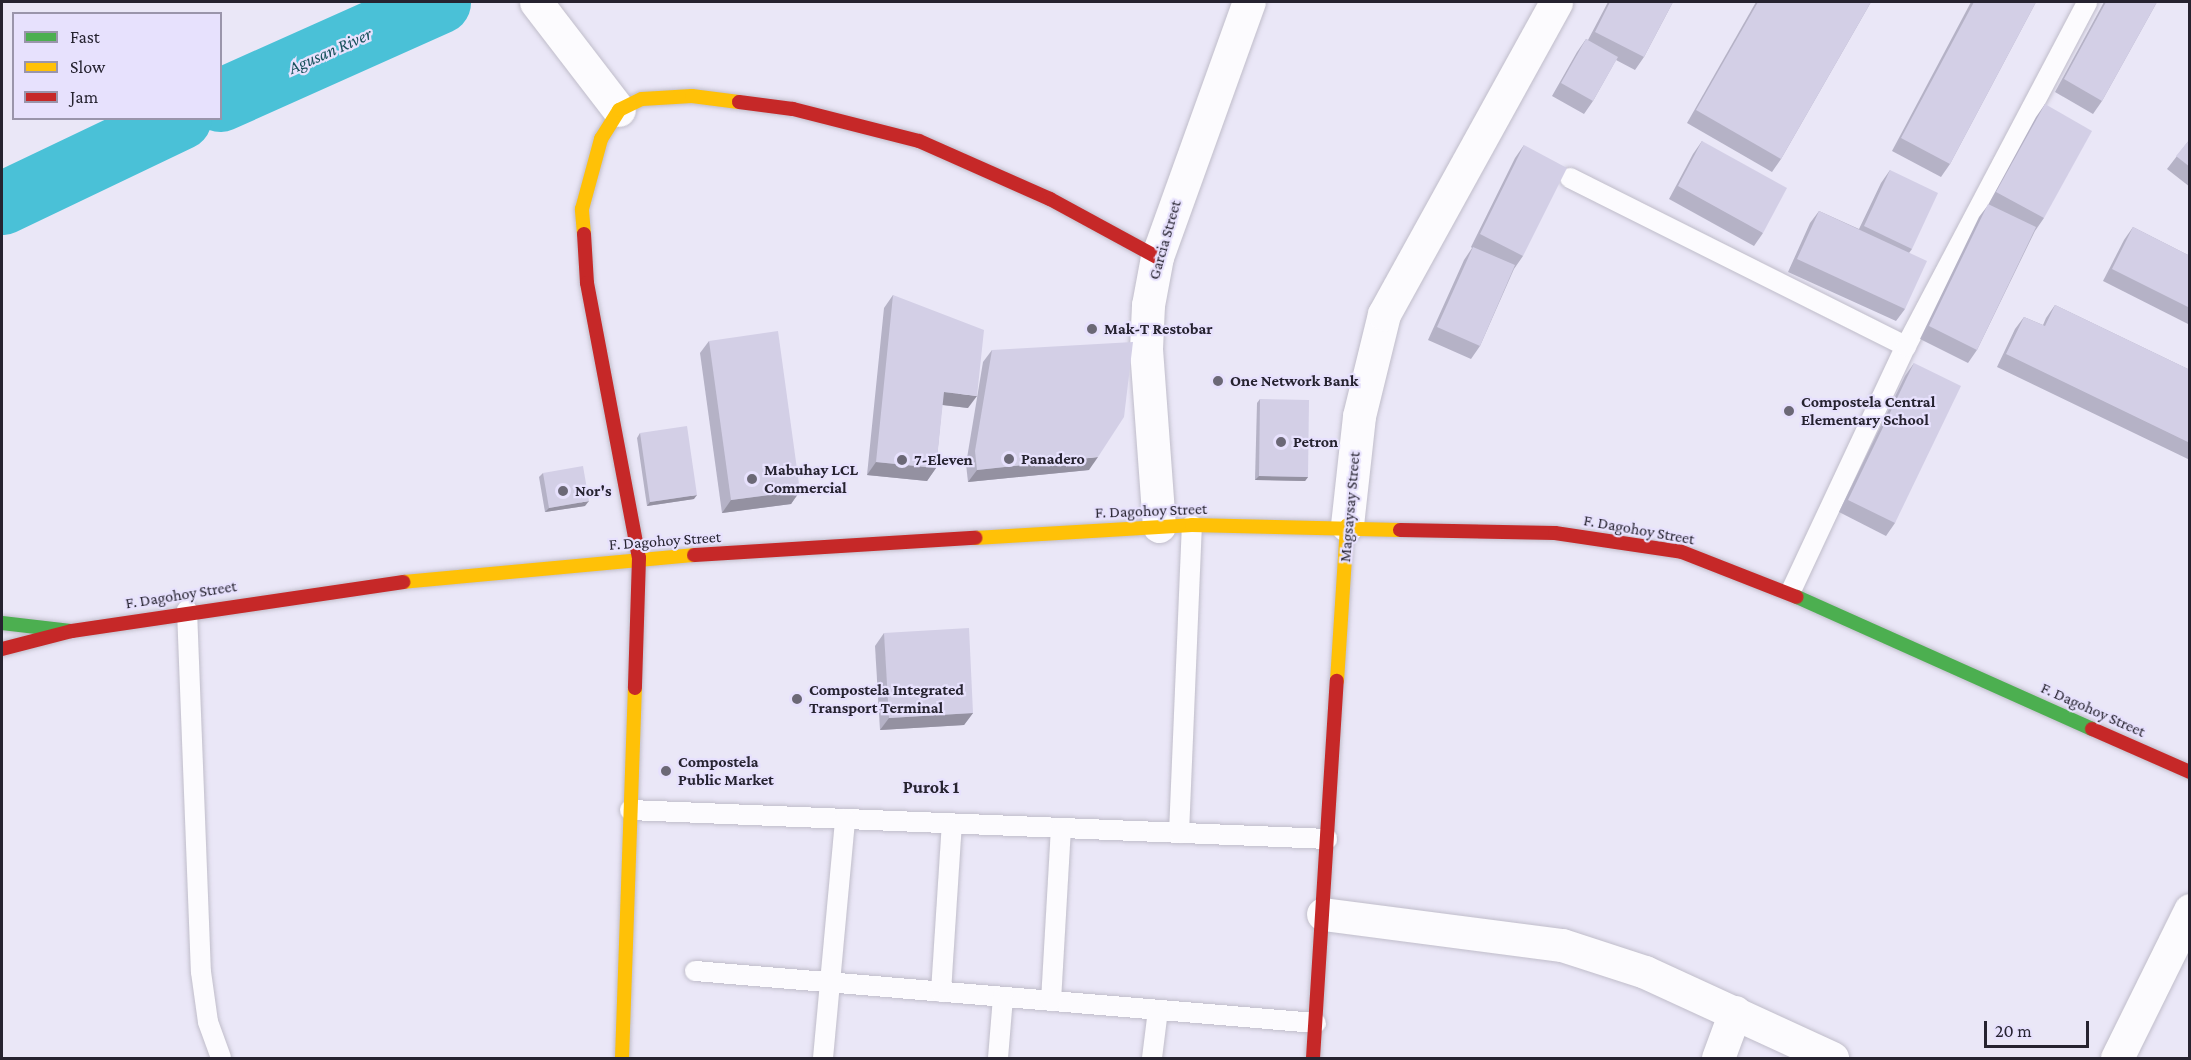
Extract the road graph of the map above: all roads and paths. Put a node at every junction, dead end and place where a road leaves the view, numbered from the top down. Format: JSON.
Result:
{"nodes":[{"id":1,"x":536,"y":2,"type":"edge"},
{"id":2,"x":1248,"y":2,"type":"edge"},
{"id":3,"x":1556,"y":2,"type":"edge"},
{"id":4,"x":2086,"y":2,"type":"edge"},
{"id":5,"x":619,"y":110,"type":"junction"},
{"id":6,"x":1570,"y":178,"type":"dead end"},
{"id":7,"x":1157,"y":257,"type":"junction"},
{"id":8,"x":1906,"y":346,"type":"junction"},
{"id":9,"x":1192,"y":525,"type":"junction"},
{"id":10,"x":1347,"y":525,"type":"junction"},
{"id":11,"x":1159,"y":526,"type":"junction"},
{"id":12,"x":639,"y":558,"type":"junction"},
{"id":13,"x":1791,"y":591,"type":"junction"},
{"id":14,"x":187,"y":610,"type":"junction"},
{"id":15,"x":2,"y":623,"type":"edge"},
{"id":16,"x":72,"y":631,"type":"junction"},
{"id":17,"x":2,"y":650,"type":"edge"},
{"id":18,"x":2188,"y":767,"type":"edge"},
{"id":19,"x":630,"y":810,"type":"junction"},
{"id":20,"x":845,"y":819,"type":"junction"},
{"id":21,"x":952,"y":824,"type":"junction"},
{"id":22,"x":1061,"y":828,"type":"junction"},
{"id":23,"x":1179,"y":833,"type":"junction"},
{"id":24,"x":1328,"y":839,"type":"junction"},
{"id":25,"x":2190,"y":910,"type":"edge"},
{"id":26,"x":1323,"y":914,"type":"junction"},
{"id":27,"x":695,"y":971,"type":"dead end"},
{"id":28,"x":829,"y":983,"type":"junction"},
{"id":29,"x":941,"y":992,"type":"junction"},
{"id":30,"x":1003,"y":997,"type":"junction"},
{"id":31,"x":1051,"y":1001,"type":"junction"},
{"id":32,"x":1158,"y":1010,"type":"junction"},
{"id":33,"x":1735,"y":1012,"type":"junction"},
{"id":34,"x":1316,"y":1023,"type":"junction"},
{"id":35,"x":221,"y":1059,"type":"edge"},
{"id":36,"x":622,"y":1059,"type":"edge"},
{"id":37,"x":823,"y":1059,"type":"edge"},
{"id":38,"x":998,"y":1059,"type":"edge"},
{"id":39,"x":1152,"y":1059,"type":"edge"},
{"id":40,"x":1313,"y":1059,"type":"edge"},
{"id":41,"x":1718,"y":1059,"type":"edge"},
{"id":42,"x":1832,"y":1059,"type":"edge"},
{"id":43,"x":2117,"y":1059,"type":"edge"}],
"edges":[{"from":1,"to":5,"type":"street"},
{"from":2,"to":7,"type":"street","name":"Garcia Street"},
{"from":3,"to":10,"type":"street","name":"Magsaysay Street"},
{"from":4,"to":8,"type":"lane"},
{"from":5,"to":7,"type":"main road"},
{"from":5,"to":12,"type":"main road"},
{"from":6,"to":8,"type":"lane"},
{"from":7,"to":11,"type":"street","name":"Garcia Street"},
{"from":8,"to":13,"type":"lane"},
{"from":9,"to":10,"type":"main road","name":"F. Dagohoy Street"},
{"from":9,"to":11,"type":"main road","name":"F. Dagohoy Street"},
{"from":9,"to":23,"type":"lane"},
{"from":10,"to":13,"type":"main road","name":"F. Dagohoy Street"},
{"from":10,"to":24,"type":"main road","name":"Magsaysay Street"},
{"from":11,"to":12,"type":"main road","name":"F. Dagohoy Street"},
{"from":12,"to":14,"type":"main road","name":"F. Dagohoy Street"},
{"from":12,"to":19,"type":"main road"},
{"from":13,"to":18,"type":"main road","name":"F. Dagohoy Street"},
{"from":14,"to":16,"type":"main road","name":"F. Dagohoy Street"},
{"from":14,"to":35,"type":"lane"},
{"from":15,"to":16,"type":"main road","name":"F. Dagohoy Street"},
{"from":16,"to":17,"type":"main road","name":"F. Dagohoy Street"},
{"from":19,"to":20,"type":"lane"},
{"from":19,"to":36,"type":"main road"},
{"from":20,"to":21,"type":"lane"},
{"from":20,"to":28,"type":"lane"},
{"from":21,"to":22,"type":"lane"},
{"from":21,"to":29,"type":"lane"},
{"from":22,"to":23,"type":"lane"},
{"from":22,"to":31,"type":"lane"},
{"from":23,"to":24,"type":"lane"},
{"from":24,"to":26,"type":"main road","name":"Magsaysay Street"},
{"from":25,"to":43,"type":"street"},
{"from":26,"to":33,"type":"street"},
{"from":26,"to":34,"type":"main road","name":"Magsaysay Street"},
{"from":27,"to":28,"type":"lane"},
{"from":28,"to":29,"type":"lane"},
{"from":28,"to":37,"type":"lane"},
{"from":29,"to":30,"type":"lane"},
{"from":30,"to":31,"type":"lane"},
{"from":30,"to":38,"type":"lane"},
{"from":31,"to":32,"type":"lane"},
{"from":32,"to":34,"type":"lane"},
{"from":32,"to":39,"type":"lane"},
{"from":33,"to":41,"type":"street"},
{"from":33,"to":42,"type":"street"},
{"from":34,"to":40,"type":"main road","name":"Magsaysay Street"}]}
